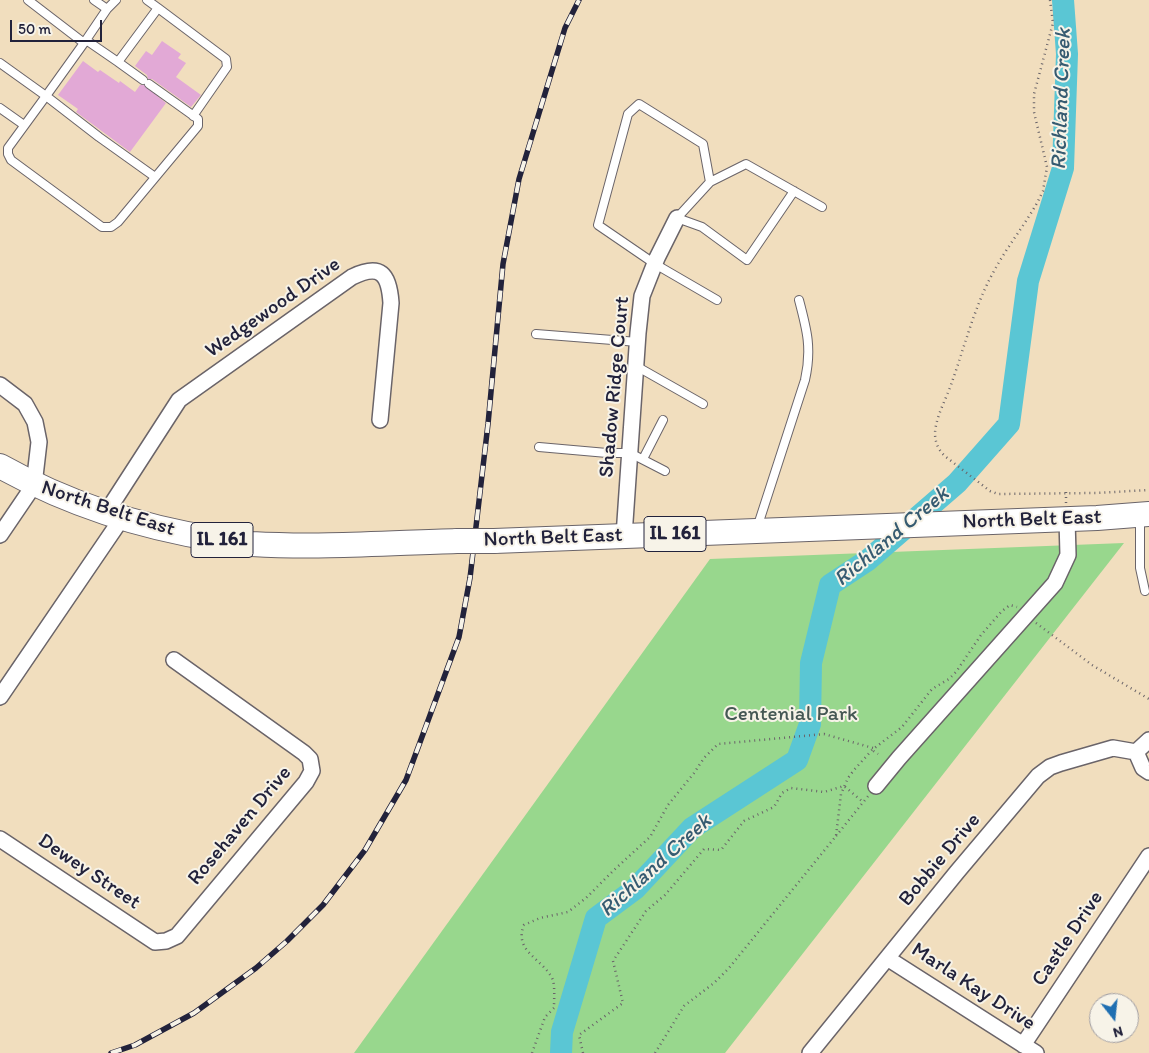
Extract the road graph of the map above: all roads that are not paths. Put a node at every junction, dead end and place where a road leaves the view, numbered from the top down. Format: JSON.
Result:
{"nodes":[{"id":1,"x":28,"y":0,"type":"edge"},
{"id":2,"x":94,"y":0,"type":"edge"},
{"id":3,"x":116,"y":0,"type":"edge"},
{"id":4,"x":147,"y":0,"type":"edge"},
{"id":5,"x":158,"y":8,"type":"junction"},
{"id":6,"x":107,"y":9,"type":"junction"},
{"id":7,"x":85,"y":42,"type":"junction"},
{"id":8,"x":118,"y":62,"type":"junction"},
{"id":9,"x":0,"y":63,"type":"edge"},
{"id":10,"x":46,"y":96,"type":"junction"},
{"id":11,"x":0,"y":108,"type":"edge"},
{"id":12,"x":193,"y":116,"type":"junction"},
{"id":13,"x":24,"y":125,"type":"junction"},
{"id":14,"x":155,"y":177,"type":"junction"},
{"id":15,"x":710,"y":182,"type":"junction"},
{"id":16,"x":794,"y":191,"type":"junction"},
{"id":17,"x":822,"y":207,"type":"dead end"},
{"id":18,"x":677,"y":218,"type":"junction"},
{"id":19,"x":655,"y":264,"type":"junction"},
{"id":20,"x":717,"y":300,"type":"dead end"},
{"id":21,"x":799,"y":300,"type":"dead end"},
{"id":22,"x":536,"y":334,"type":"dead end"},
{"id":23,"x":638,"y":342,"type":"junction"},
{"id":24,"x":636,"y":366,"type":"junction"},
{"id":25,"x":0,"y":385,"type":"edge"},
{"id":26,"x":703,"y":404,"type":"dead end"},
{"id":27,"x":380,"y":420,"type":"dead end"},
{"id":28,"x":663,"y":420,"type":"dead end"},
{"id":29,"x":538,"y":447,"type":"dead end"},
{"id":30,"x":636,"y":456,"type":"junction"},
{"id":31,"x":0,"y":466,"type":"edge"},
{"id":32,"x":665,"y":471,"type":"dead end"},
{"id":33,"x":34,"y":485,"type":"junction"},
{"id":34,"x":1144,"y":514,"type":"edge"},
{"id":35,"x":114,"y":515,"type":"junction"},
{"id":36,"x":1067,"y":519,"type":"junction"},
{"id":37,"x":757,"y":530,"type":"junction"},
{"id":38,"x":0,"y":535,"type":"edge"},
{"id":39,"x":624,"y":536,"type":"junction"},
{"id":40,"x":1145,"y":591,"type":"dead end"},
{"id":41,"x":174,"y":660,"type":"dead end"},
{"id":42,"x":0,"y":697,"type":"edge"},
{"id":43,"x":1149,"y":740,"type":"edge"},
{"id":44,"x":1136,"y":752,"type":"junction"},
{"id":45,"x":1149,"y":772,"type":"edge"},
{"id":46,"x":876,"y":786,"type":"road end"},
{"id":47,"x":0,"y":839,"type":"edge"},
{"id":48,"x":1149,"y":856,"type":"edge"},
{"id":49,"x":155,"y":942,"type":"joint"},
{"id":50,"x":887,"y":958,"type":"junction"},
{"id":51,"x":1029,"y":1049,"type":"edge"},
{"id":52,"x":810,"y":1053,"type":"edge"}],
"edges":[{"from":1,"to":7,"type":"lane"},
{"from":2,"to":6,"type":"lane"},
{"from":3,"to":6,"type":"lane"},
{"from":4,"to":5,"type":"lane"},
{"from":5,"to":8,"type":"lane"},
{"from":5,"to":12,"type":"lane"},
{"from":6,"to":7,"type":"lane"},
{"from":7,"to":8,"type":"lane"},
{"from":7,"to":10,"type":"lane"},
{"from":8,"to":12,"type":"lane"},
{"from":9,"to":10,"type":"lane"},
{"from":10,"to":13,"type":"lane"},
{"from":10,"to":14,"type":"lane"},
{"from":11,"to":13,"type":"lane"},
{"from":12,"to":14,"type":"lane"},
{"from":13,"to":14,"type":"lane"},
{"from":15,"to":16,"type":"lane"},
{"from":15,"to":18,"type":"lane"},
{"from":15,"to":19,"type":"lane"},
{"from":16,"to":17,"type":"lane"},
{"from":16,"to":18,"type":"lane"},
{"from":18,"to":19,"type":"street","name":"Shadow Ridge Court"},
{"from":19,"to":20,"type":"lane"},
{"from":19,"to":23,"type":"street","name":"Shadow Ridge Court"},
{"from":21,"to":37,"type":"lane"},
{"from":22,"to":23,"type":"lane"},
{"from":23,"to":24,"type":"street","name":"Shadow Ridge Court"},
{"from":24,"to":26,"type":"lane"},
{"from":24,"to":30,"type":"street","name":"Shadow Ridge Court"},
{"from":25,"to":33,"type":"street"},
{"from":27,"to":35,"type":"street","name":"Wedgewood Drive"},
{"from":28,"to":30,"type":"lane"},
{"from":29,"to":30,"type":"lane"},
{"from":30,"to":32,"type":"lane"},
{"from":30,"to":39,"type":"street","name":"Shadow Ridge Court"},
{"from":31,"to":33,"type":"main road","name":"North Belt East","number":"IL 161"},
{"from":33,"to":35,"type":"main road","name":"North Belt East","number":"IL 161"},
{"from":33,"to":38,"type":"street"},
{"from":34,"to":36,"type":"main road","name":"North Belt East","number":"IL 161"},
{"from":34,"to":40,"type":"lane"},
{"from":35,"to":39,"type":"main road","name":"North Belt East","number":"IL 161","bridge":true},
{"from":35,"to":42,"type":"street","name":"Wedgewood Drive"},
{"from":36,"to":37,"type":"main road","name":"North Belt East","number":"IL 161"},
{"from":36,"to":46,"type":"street"},
{"from":37,"to":39,"type":"main road","name":"North Belt East","number":"IL 161"},
{"from":41,"to":49,"type":"street","name":"Rosehaven Drive"},
{"from":43,"to":44,"type":"street"},
{"from":44,"to":45,"type":"street"},
{"from":44,"to":50,"type":"street","name":"Bobbie Drive"},
{"from":47,"to":49,"type":"street","name":"Dewey Street"},
{"from":48,"to":51,"type":"street","name":"Castle Drive"},
{"from":50,"to":51,"type":"street","name":"Marla Kay Drive"},
{"from":50,"to":52,"type":"street","name":"Bobbie Drive"}]}
